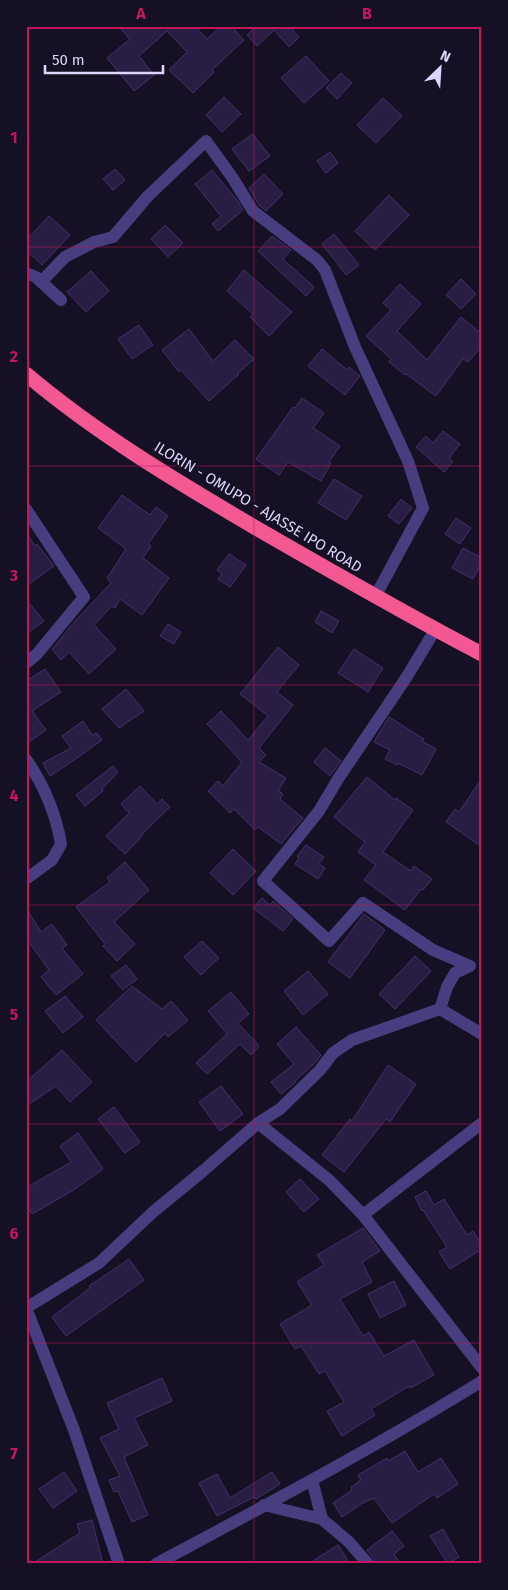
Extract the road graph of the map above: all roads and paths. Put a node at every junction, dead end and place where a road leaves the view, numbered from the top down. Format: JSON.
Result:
{"nodes":[{"id":1,"x":26,"y":273,"type":"edge"},
{"id":2,"x":41,"y":282,"type":"junction"},
{"id":3,"x":61,"y":300,"type":"dead end"},
{"id":4,"x":26,"y":374,"type":"edge"},
{"id":5,"x":26,"y":509,"type":"edge"},
{"id":6,"x":375,"y":597,"type":"junction"},
{"id":7,"x":435,"y":630,"type":"junction"},
{"id":8,"x":482,"y":654,"type":"edge"},
{"id":9,"x":26,"y":663,"type":"edge"},
{"id":10,"x":26,"y":759,"type":"edge"},
{"id":11,"x":26,"y":880,"type":"edge"},
{"id":12,"x":476,"y":966,"type":"edge"},
{"id":13,"x":440,"y":1009,"type":"junction"},
{"id":14,"x":482,"y":1034,"type":"edge"},
{"id":15,"x":258,"y":1123,"type":"junction"},
{"id":16,"x":482,"y":1123,"type":"edge"},
{"id":17,"x":363,"y":1215,"type":"junction"},
{"id":18,"x":26,"y":1308,"type":"edge"},
{"id":19,"x":482,"y":1368,"type":"edge"},
{"id":20,"x":482,"y":1381,"type":"edge"},
{"id":21,"x":312,"y":1480,"type":"junction"},
{"id":22,"x":264,"y":1505,"type":"junction"},
{"id":23,"x":322,"y":1519,"type":"junction"},
{"id":24,"x":119,"y":1564,"type":"edge"},
{"id":25,"x":156,"y":1564,"type":"edge"},
{"id":26,"x":368,"y":1564,"type":"edge"}],
"edges":[{"from":1,"to":2,"type":"street"},
{"from":2,"to":3,"type":"street"},
{"from":2,"to":6,"type":"street"},
{"from":4,"to":6,"type":"highway","name":"ILORIN - OMUPO - AJASSE IPO ROAD"},
{"from":5,"to":9,"type":"street"},
{"from":6,"to":7,"type":"highway","name":"ILORIN - OMUPO - AJASSE IPO ROAD"},
{"from":7,"to":8,"type":"highway","name":"ILORIN - OMUPO - AJASSE IPO ROAD"},
{"from":7,"to":12,"type":"street"},
{"from":10,"to":11,"type":"street"},
{"from":12,"to":13,"type":"street"},
{"from":13,"to":14,"type":"street"},
{"from":13,"to":15,"type":"street"},
{"from":15,"to":17,"type":"street"},
{"from":15,"to":18,"type":"street"},
{"from":16,"to":17,"type":"street"},
{"from":17,"to":19,"type":"street"},
{"from":18,"to":24,"type":"street"},
{"from":20,"to":21,"type":"street"},
{"from":21,"to":22,"type":"street"},
{"from":21,"to":23,"type":"street"},
{"from":22,"to":23,"type":"street"},
{"from":22,"to":25,"type":"street"},
{"from":23,"to":26,"type":"street"}]}
